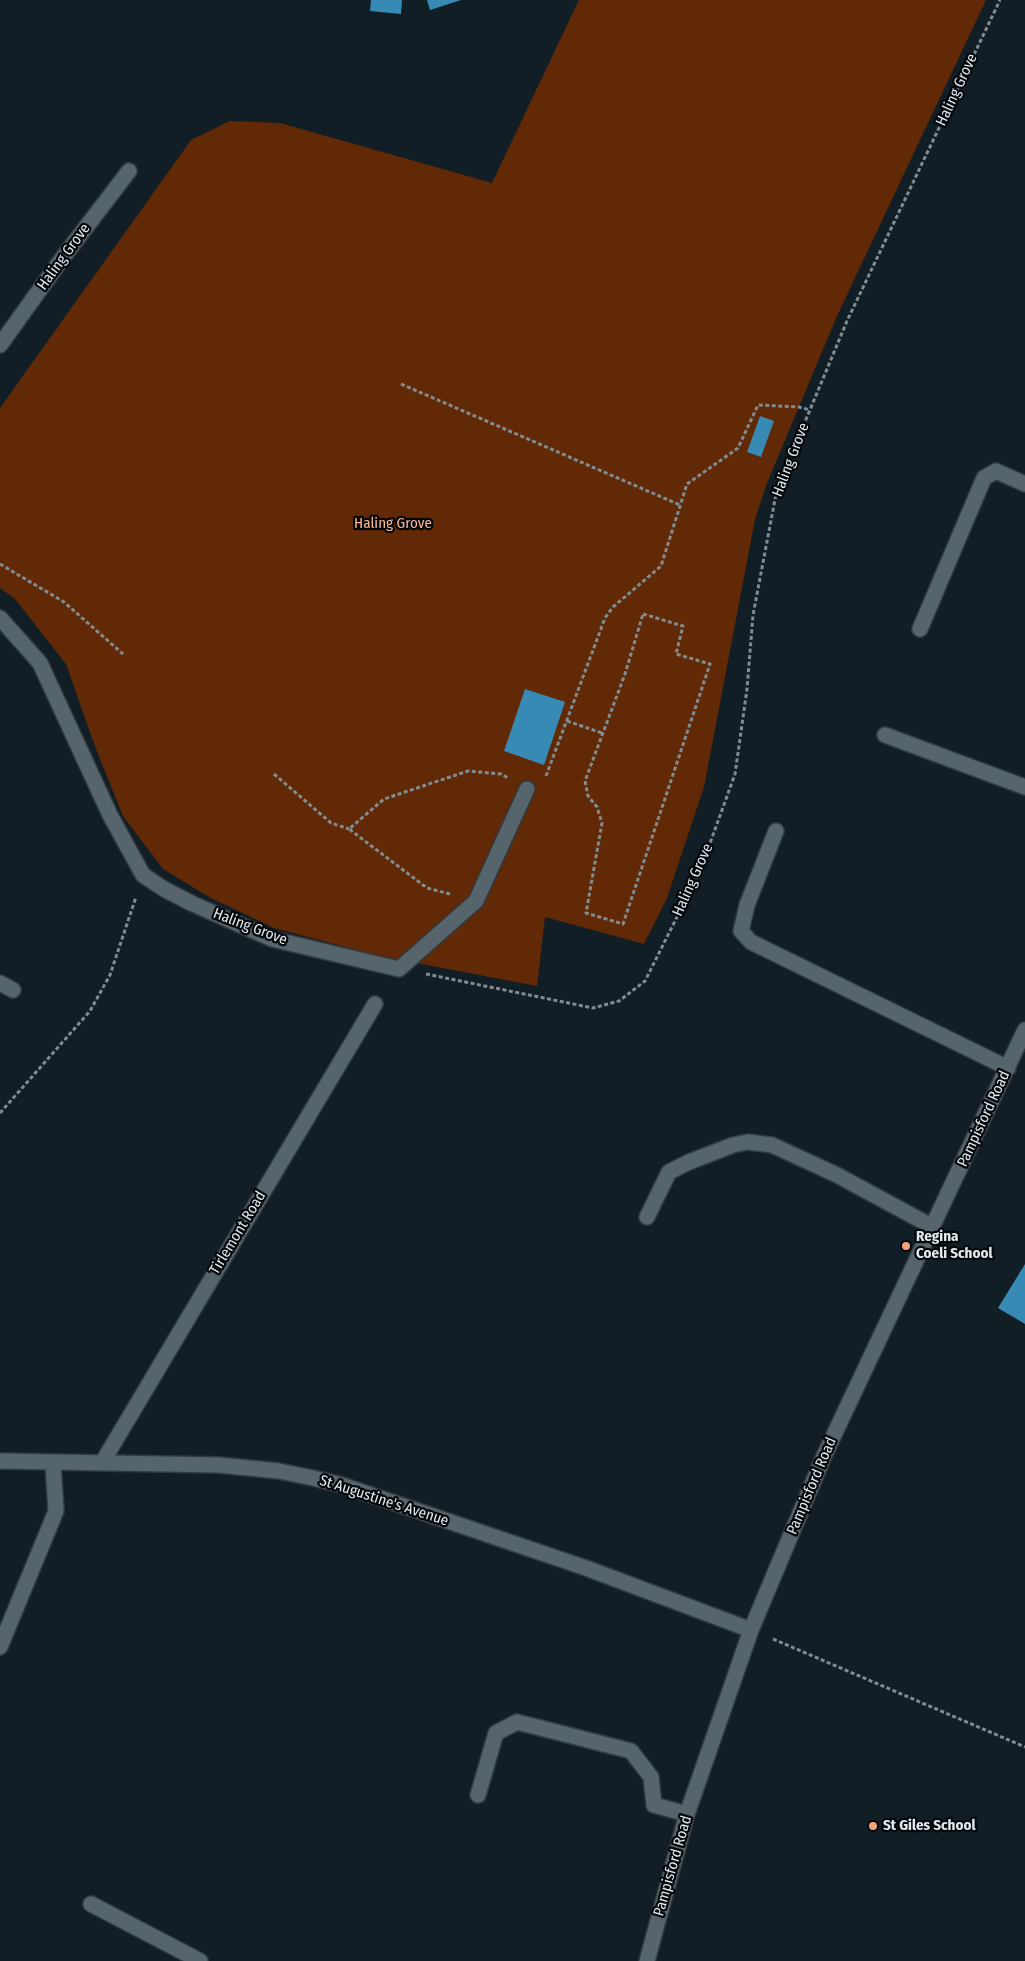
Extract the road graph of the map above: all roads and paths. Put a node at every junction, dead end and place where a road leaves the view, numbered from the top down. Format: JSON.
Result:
{"nodes":[{"id":1,"x":1000,"y":0,"type":"edge"},
{"id":2,"x":129,"y":171,"type":"dead end"},
{"id":3,"x":0,"y":345,"type":"edge"},
{"id":4,"x":401,"y":384,"type":"dead end"},
{"id":5,"x":810,"y":410,"type":"junction"},
{"id":6,"x":1025,"y":484,"type":"edge"},
{"id":7,"x":680,"y":505,"type":"junction"},
{"id":8,"x":0,"y":564,"type":"edge"},
{"id":9,"x":0,"y":618,"type":"edge"},
{"id":10,"x":920,"y":628,"type":"dead end"},
{"id":11,"x":123,"y":654,"type":"dead end"},
{"id":12,"x":567,"y":721,"type":"junction"},
{"id":13,"x":602,"y":733,"type":"junction"},
{"id":14,"x":885,"y":734,"type":"dead end"},
{"id":15,"x":274,"y":774,"type":"dead end"},
{"id":16,"x":1025,"y":787,"type":"edge"},
{"id":17,"x":527,"y":789,"type":"junction"},
{"id":18,"x":349,"y":829,"type":"junction"},
{"id":19,"x":776,"y":831,"type":"dead end"},
{"id":20,"x":143,"y":875,"type":"junction"},
{"id":21,"x":476,"y":901,"type":"junction"},
{"id":22,"x":399,"y":969,"type":"junction"},
{"id":23,"x":374,"y":1004,"type":"dead end"},
{"id":24,"x":1025,"y":1030,"type":"edge"},
{"id":25,"x":1008,"y":1068,"type":"junction"},
{"id":26,"x":0,"y":1113,"type":"edge"},
{"id":27,"x":647,"y":1217,"type":"dead end"},
{"id":28,"x":933,"y":1227,"type":"junction"},
{"id":29,"x":0,"y":1461,"type":"edge"},
{"id":30,"x":53,"y":1463,"type":"junction"},
{"id":31,"x":102,"y":1463,"type":"junction"},
{"id":32,"x":751,"y":1630,"type":"junction"},
{"id":33,"x":0,"y":1647,"type":"edge"},
{"id":34,"x":1025,"y":1747,"type":"edge"},
{"id":35,"x":478,"y":1795,"type":"dead end"},
{"id":36,"x":687,"y":1814,"type":"junction"},
{"id":37,"x":91,"y":1904,"type":"dead end"},
{"id":38,"x":200,"y":1961,"type":"edge"},
{"id":39,"x":647,"y":1961,"type":"edge"}],
"edges":[{"from":1,"to":5,"type":"path","name":"Haling Grove"},
{"from":2,"to":3,"type":"street","name":"Haling Grove"},
{"from":4,"to":7,"type":"path"},
{"from":5,"to":7,"type":"path"},
{"from":5,"to":22,"type":"path","name":"Haling Grove"},
{"from":6,"to":10,"type":"street"},
{"from":7,"to":12,"type":"path"},
{"from":8,"to":11,"type":"path"},
{"from":9,"to":20,"type":"street","name":"Haling Grove"},
{"from":12,"to":13,"type":"path"},
{"from":12,"to":17,"type":"path"},
{"from":13,"to":13,"type":"path"},
{"from":14,"to":16,"type":"street"},
{"from":15,"to":18,"type":"path"},
{"from":17,"to":18,"type":"path"},
{"from":17,"to":21,"type":"street"},
{"from":18,"to":21,"type":"path"},
{"from":19,"to":25,"type":"street"},
{"from":20,"to":22,"type":"street","name":"Haling Grove"},
{"from":20,"to":26,"type":"path"},
{"from":21,"to":22,"type":"street"},
{"from":23,"to":31,"type":"street","name":"Tirlemont Road"},
{"from":24,"to":25,"type":"street","name":"Pampisford Road"},
{"from":25,"to":28,"type":"street","name":"Pampisford Road"},
{"from":27,"to":28,"type":"street"},
{"from":28,"to":32,"type":"street","name":"Pampisford Road"},
{"from":29,"to":30,"type":"street","name":"St Augustine's Avenue"},
{"from":30,"to":31,"type":"street","name":"St Augustine's Avenue"},
{"from":30,"to":33,"type":"street"},
{"from":31,"to":32,"type":"street","name":"St Augustine's Avenue"},
{"from":32,"to":34,"type":"path"},
{"from":32,"to":36,"type":"street","name":"Pampisford Road"},
{"from":35,"to":36,"type":"street"},
{"from":36,"to":39,"type":"street","name":"Pampisford Road"},
{"from":37,"to":38,"type":"street"}]}
